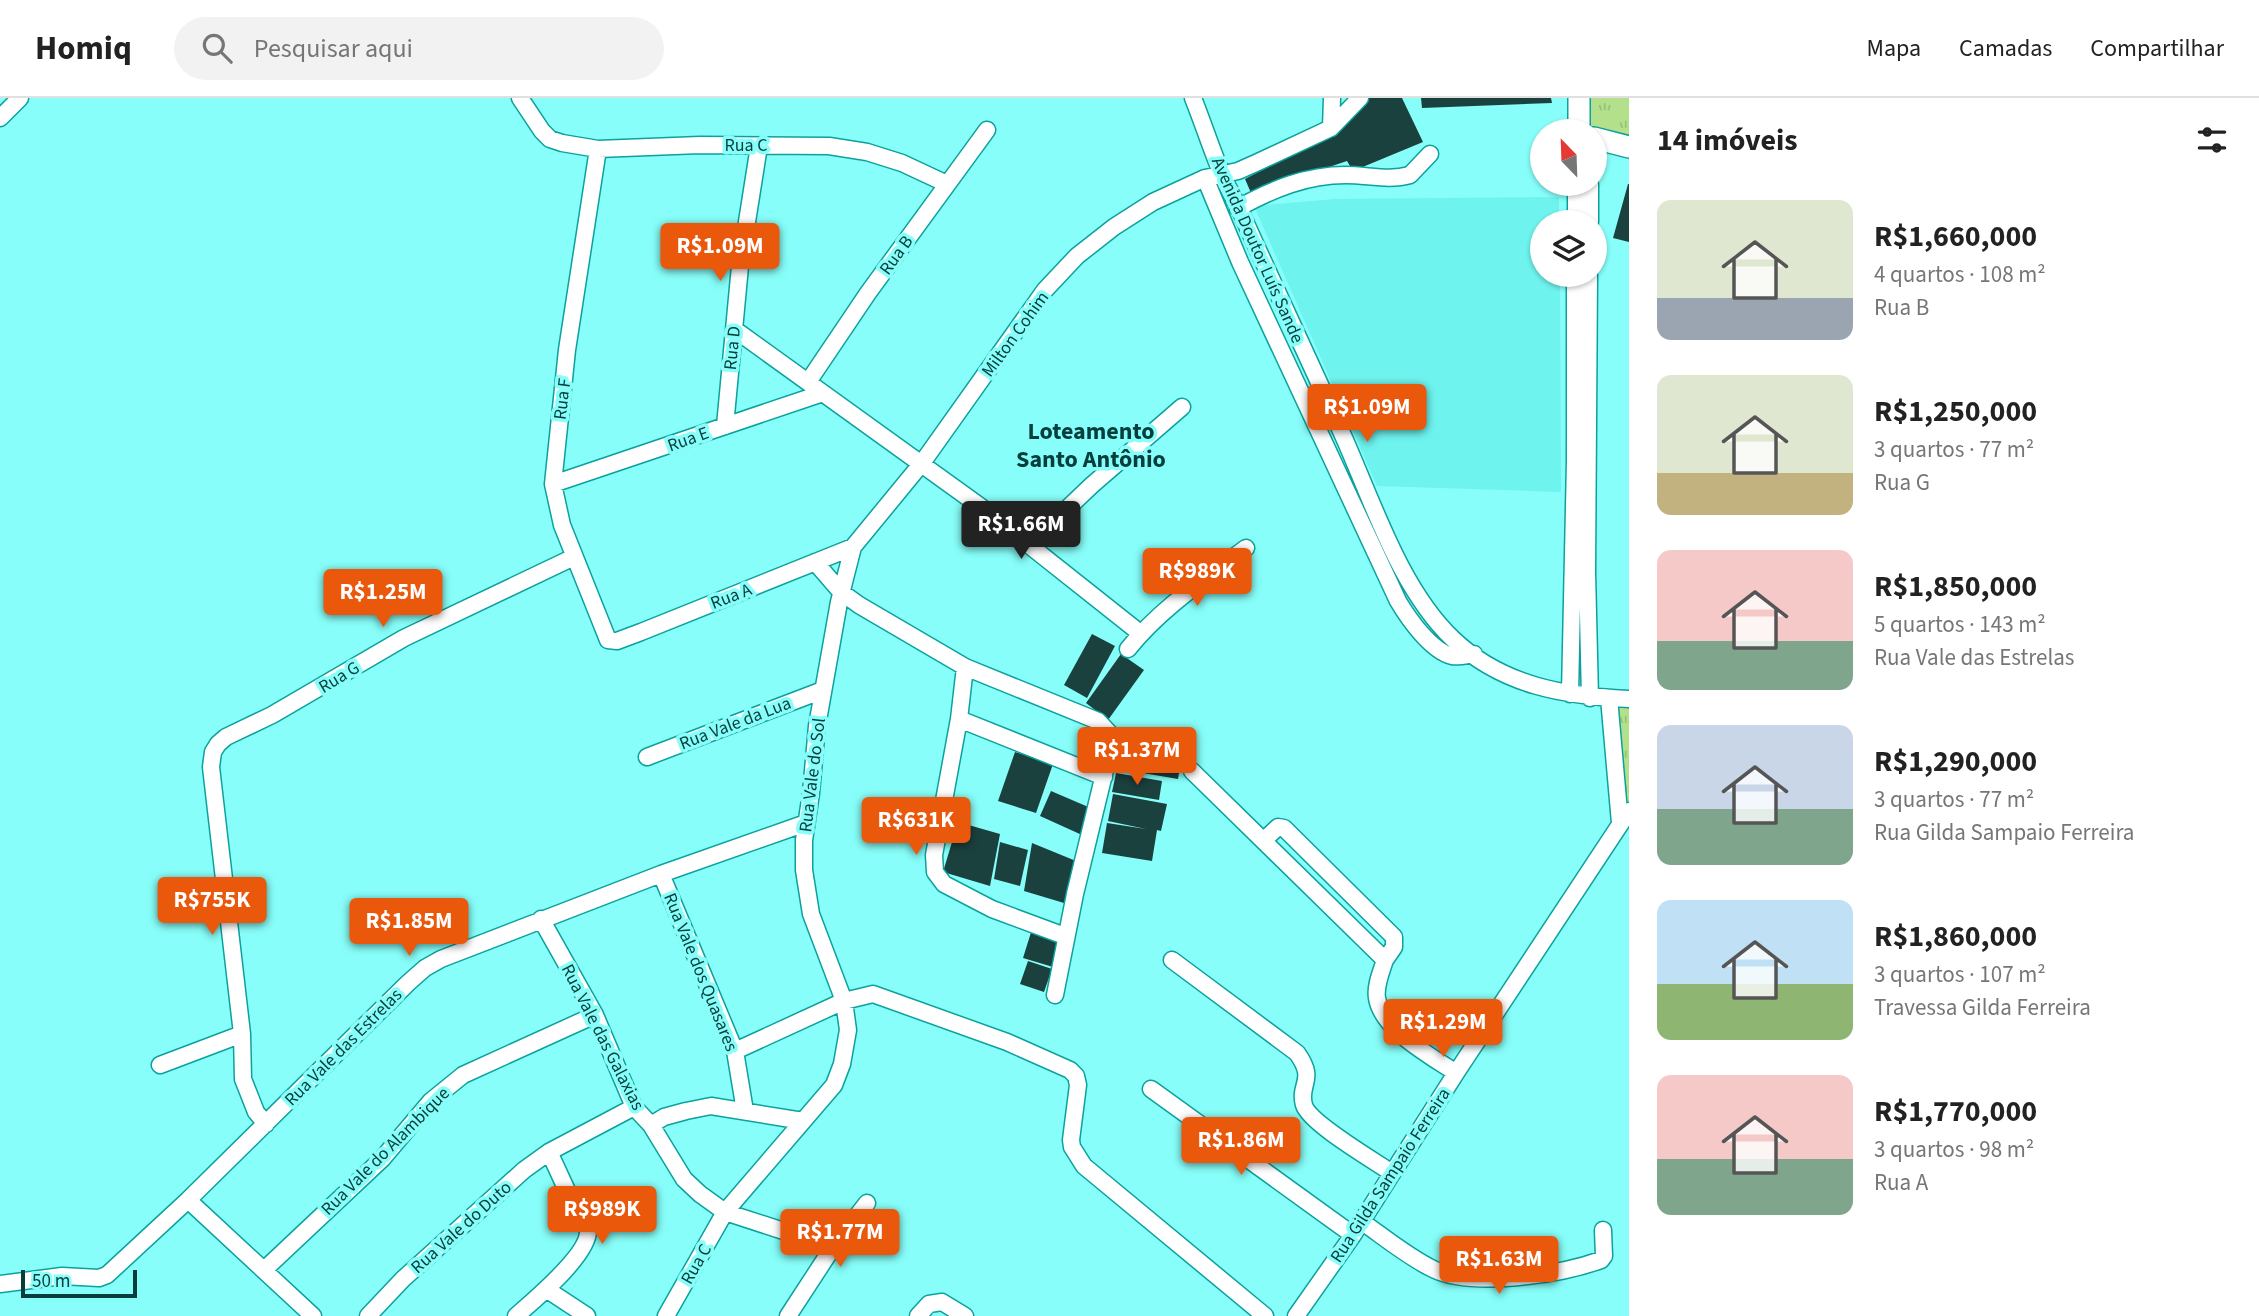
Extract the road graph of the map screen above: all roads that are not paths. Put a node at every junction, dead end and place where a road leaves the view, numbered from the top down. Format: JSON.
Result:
{"nodes":[{"id":1,"x":20,"y":98,"type":"edge"},
{"id":2,"x":520,"y":98,"type":"edge"},
{"id":3,"x":1193,"y":98,"type":"edge"},
{"id":4,"x":1332,"y":98,"type":"edge"},
{"id":5,"x":1360,"y":98,"type":"edge"},
{"id":6,"x":0,"y":118,"type":"edge"},
{"id":7,"x":1331,"y":128,"type":"junction"},
{"id":8,"x":988,"y":130,"type":"dead end"},
{"id":9,"x":1607,"y":141,"type":"edge"},
{"id":10,"x":759,"y":146,"type":"junction"},
{"id":11,"x":1629,"y":147,"type":"edge"},
{"id":12,"x":598,"y":149,"type":"junction"},
{"id":13,"x":1430,"y":154,"type":"dead end"},
{"id":14,"x":1222,"y":174,"type":"junction"},
{"id":15,"x":1205,"y":178,"type":"junction"},
{"id":16,"x":947,"y":184,"type":"junction"},
{"id":17,"x":1238,"y":208,"type":"junction"},
{"id":18,"x":1579,"y":287,"type":"edge"},
{"id":19,"x":1586,"y":287,"type":"edge"},
{"id":20,"x":1582,"y":300,"type":"junction"},
{"id":21,"x":734,"y":329,"type":"junction"},
{"id":22,"x":808,"y":382,"type":"junction"},
{"id":23,"x":824,"y":393,"type":"junction"},
{"id":24,"x":1182,"y":407,"type":"dead end"},
{"id":25,"x":725,"y":426,"type":"junction"},
{"id":26,"x":1581,"y":461,"type":"junction"},
{"id":27,"x":922,"y":463,"type":"junction"},
{"id":28,"x":554,"y":485,"type":"junction"},
{"id":29,"x":1029,"y":545,"type":"junction"},
{"id":30,"x":853,"y":547,"type":"junction"},
{"id":31,"x":1246,"y":548,"type":"dead end"},
{"id":32,"x":574,"y":557,"type":"junction"},
{"id":33,"x":815,"y":562,"type":"junction"},
{"id":34,"x":841,"y":592,"type":"junction"},
{"id":35,"x":1572,"y":631,"type":"junction"},
{"id":36,"x":1588,"y":632,"type":"junction"},
{"id":37,"x":1140,"y":634,"type":"junction"},
{"id":38,"x":608,"y":640,"type":"joint"},
{"id":39,"x":1128,"y":649,"type":"dead end"},
{"id":40,"x":1474,"y":654,"type":"junction"},
{"id":41,"x":965,"y":667,"type":"junction"},
{"id":42,"x":823,"y":690,"type":"junction"},
{"id":43,"x":1570,"y":694,"type":"junction"},
{"id":44,"x":1590,"y":698,"type":"junction"},
{"id":45,"x":1609,"y":698,"type":"junction"},
{"id":46,"x":1629,"y":699,"type":"edge"},
{"id":47,"x":959,"y":719,"type":"junction"},
{"id":48,"x":647,"y":757,"type":"dead end"},
{"id":49,"x":1192,"y":771,"type":"dead end"},
{"id":50,"x":1104,"y":777,"type":"junction"},
{"id":51,"x":1625,"y":817,"type":"edge"},
{"id":52,"x":806,"y":822,"type":"junction"},
{"id":53,"x":1264,"y":839,"type":"junction"},
{"id":54,"x":662,"y":874,"type":"junction"},
{"id":55,"x":541,"y":919,"type":"junction"},
{"id":56,"x":1067,"y":935,"type":"junction"},
{"id":57,"x":1172,"y":960,"type":"dead end"},
{"id":58,"x":1385,"y":960,"type":"junction"},
{"id":59,"x":1055,"y":995,"type":"dead end"},
{"id":60,"x":844,"y":1001,"type":"junction"},
{"id":61,"x":596,"y":1015,"type":"junction"},
{"id":62,"x":242,"y":1034,"type":"junction"},
{"id":63,"x":735,"y":1051,"type":"junction"},
{"id":64,"x":160,"y":1065,"type":"dead end"},
{"id":65,"x":1456,"y":1073,"type":"junction"},
{"id":66,"x":1151,"y":1089,"type":"dead end"},
{"id":67,"x":634,"y":1107,"type":"junction"},
{"id":68,"x":745,"y":1111,"type":"junction"},
{"id":69,"x":803,"y":1121,"type":"junction"},
{"id":70,"x":266,"y":1124,"type":"junction"},
{"id":71,"x":651,"y":1125,"type":"junction"},
{"id":72,"x":549,"y":1152,"type":"junction"},
{"id":73,"x":1392,"y":1173,"type":"junction"},
{"id":74,"x":188,"y":1200,"type":"junction"},
{"id":75,"x":867,"y":1203,"type":"dead end"},
{"id":76,"x":725,"y":1212,"type":"junction"},
{"id":77,"x":1357,"y":1228,"type":"junction"},
{"id":78,"x":1603,"y":1230,"type":"dead end"},
{"id":79,"x":833,"y":1247,"type":"junction"},
{"id":80,"x":264,"y":1270,"type":"junction"},
{"id":81,"x":0,"y":1284,"type":"edge"},
{"id":82,"x":547,"y":1289,"type":"junction"},
{"id":83,"x":313,"y":1316,"type":"edge"},
{"id":84,"x":368,"y":1316,"type":"edge"},
{"id":85,"x":516,"y":1316,"type":"edge"},
{"id":86,"x":587,"y":1316,"type":"edge"},
{"id":87,"x":666,"y":1316,"type":"edge"},
{"id":88,"x":788,"y":1316,"type":"edge"},
{"id":89,"x":918,"y":1316,"type":"edge"},
{"id":90,"x":965,"y":1316,"type":"edge"},
{"id":91,"x":1265,"y":1316,"type":"edge"},
{"id":92,"x":1296,"y":1316,"type":"edge"}],
"edges":[{"from":1,"to":6,"type":"street"},
{"from":2,"to":12,"type":"street","name":"Rua C"},
{"from":3,"to":14,"type":"street","name":"Avenida Doutor Luís Sande"},
{"from":4,"to":7,"type":"street"},
{"from":5,"to":7,"type":"street"},
{"from":7,"to":14,"type":"street","name":"Milton Cohim"},
{"from":8,"to":16,"type":"street","name":"Rua B"},
{"from":9,"to":11,"type":"main road"},
{"from":10,"to":12,"type":"street","name":"Rua C"},
{"from":10,"to":16,"type":"street","name":"Rua C"},
{"from":10,"to":21,"type":"street","name":"Rua D"},
{"from":12,"to":28,"type":"street","name":"Rua F"},
{"from":13,"to":17,"type":"street"},
{"from":14,"to":15,"type":"street","name":"Milton Cohim"},
{"from":14,"to":17,"type":"street","name":"Avenida Doutor Luís Sande"},
{"from":15,"to":27,"type":"street","name":"Milton Cohim"},
{"from":15,"to":40,"type":"street"},
{"from":16,"to":22,"type":"street","name":"Rua B"},
{"from":17,"to":40,"type":"street","name":"Avenida Doutor Luís Sande"},
{"from":18,"to":20,"type":"street"},
{"from":19,"to":20,"type":"street"},
{"from":20,"to":26,"type":"street"},
{"from":21,"to":22,"type":"street"},
{"from":21,"to":25,"type":"street","name":"Rua D"},
{"from":22,"to":23,"type":"street"},
{"from":23,"to":25,"type":"street","name":"Rua E"},
{"from":23,"to":27,"type":"street"},
{"from":24,"to":29,"type":"street"},
{"from":25,"to":28,"type":"street","name":"Rua E"},
{"from":26,"to":35,"type":"street"},
{"from":26,"to":36,"type":"street"},
{"from":27,"to":29,"type":"street"},
{"from":27,"to":30,"type":"street","name":"Milton Cohim"},
{"from":28,"to":32,"type":"street","name":"Rua F"},
{"from":29,"to":37,"type":"street"},
{"from":30,"to":33,"type":"street","name":"Rua A"},
{"from":30,"to":34,"type":"street","name":"Rua Vale do Sol"},
{"from":31,"to":37,"type":"street"},
{"from":32,"to":38,"type":"street","name":"Rua F"},
{"from":32,"to":62,"type":"street","name":"Rua G"},
{"from":33,"to":34,"type":"street"},
{"from":33,"to":38,"type":"street","name":"Rua A"},
{"from":34,"to":41,"type":"street"},
{"from":34,"to":42,"type":"street","name":"Rua Vale do Sol"},
{"from":35,"to":36,"type":"street"},
{"from":35,"to":43,"type":"street"},
{"from":36,"to":44,"type":"street"},
{"from":37,"to":39,"type":"street"},
{"from":40,"to":43,"type":"street","name":"Avenida Doutor Luís Sande"},
{"from":41,"to":47,"type":"street"},
{"from":41,"to":50,"type":"street"},
{"from":42,"to":48,"type":"street","name":"Rua Vale da Lua"},
{"from":42,"to":52,"type":"street","name":"Rua Vale do Sol"},
{"from":43,"to":44,"type":"street","name":"Avenida Doutor Luís Sande"},
{"from":44,"to":45,"type":"street","name":"Avenida Doutor Luís Sande"},
{"from":45,"to":46,"type":"street","name":"Avenida Doutor Luís Sande"},
{"from":45,"to":51,"type":"street"},
{"from":47,"to":50,"type":"street"},
{"from":47,"to":56,"type":"street"},
{"from":49,"to":53,"type":"street"},
{"from":50,"to":56,"type":"street"},
{"from":51,"to":65,"type":"street","name":"Rua Gilda Sampaio Ferreira"},
{"from":52,"to":54,"type":"street","name":"Rua Vale das Estrelas"},
{"from":52,"to":60,"type":"street","name":"Rua Vale do Sol"},
{"from":53,"to":58,"type":"street"},
{"from":53,"to":58,"type":"street"},
{"from":54,"to":55,"type":"street","name":"Rua Vale das Estrelas"},
{"from":54,"to":63,"type":"street","name":"Rua Vale dos Quasares"},
{"from":55,"to":61,"type":"street","name":"Rua Vale das Galaxias"},
{"from":55,"to":70,"type":"street","name":"Rua Vale das Estrelas"},
{"from":56,"to":59,"type":"street"},
{"from":57,"to":73,"type":"street"},
{"from":58,"to":65,"type":"street"},
{"from":60,"to":63,"type":"street"},
{"from":60,"to":69,"type":"street","name":"Rua Vale do Sol"},
{"from":60,"to":91,"type":"street"},
{"from":61,"to":67,"type":"street","name":"Rua Vale das Galaxias"},
{"from":61,"to":80,"type":"street","name":"Rua Vale do Alambique"},
{"from":62,"to":64,"type":"street"},
{"from":62,"to":70,"type":"street"},
{"from":63,"to":68,"type":"street","name":"Rua Vale dos Quasares"},
{"from":65,"to":73,"type":"street","name":"Rua Gilda Sampaio Ferreira"},
{"from":66,"to":77,"type":"street"},
{"from":67,"to":71,"type":"street","name":"Rua Vale das Galaxias"},
{"from":67,"to":72,"type":"street","name":"Rua Vale do Duto"},
{"from":68,"to":69,"type":"street"},
{"from":68,"to":71,"type":"street"},
{"from":69,"to":76,"type":"street","name":"Rua C"},
{"from":70,"to":74,"type":"street","name":"Rua Vale das Estrelas"},
{"from":71,"to":76,"type":"street","name":"Rua Vale das Galaxias"},
{"from":72,"to":82,"type":"street"},
{"from":72,"to":84,"type":"street","name":"Rua Vale do Duto"},
{"from":73,"to":77,"type":"street","name":"Rua Gilda Sampaio Ferreira"},
{"from":74,"to":80,"type":"street"},
{"from":74,"to":81,"type":"street","name":"Rua Vale das Estrelas"},
{"from":75,"to":79,"type":"street"},
{"from":76,"to":79,"type":"street"},
{"from":76,"to":87,"type":"street","name":"Rua C"},
{"from":77,"to":78,"type":"street"},
{"from":77,"to":92,"type":"street","name":"Rua Gilda Sampaio Ferreira"},
{"from":79,"to":88,"type":"street"},
{"from":80,"to":83,"type":"street"},
{"from":82,"to":85,"type":"street"},
{"from":82,"to":86,"type":"street"},
{"from":89,"to":90,"type":"street"}]}
